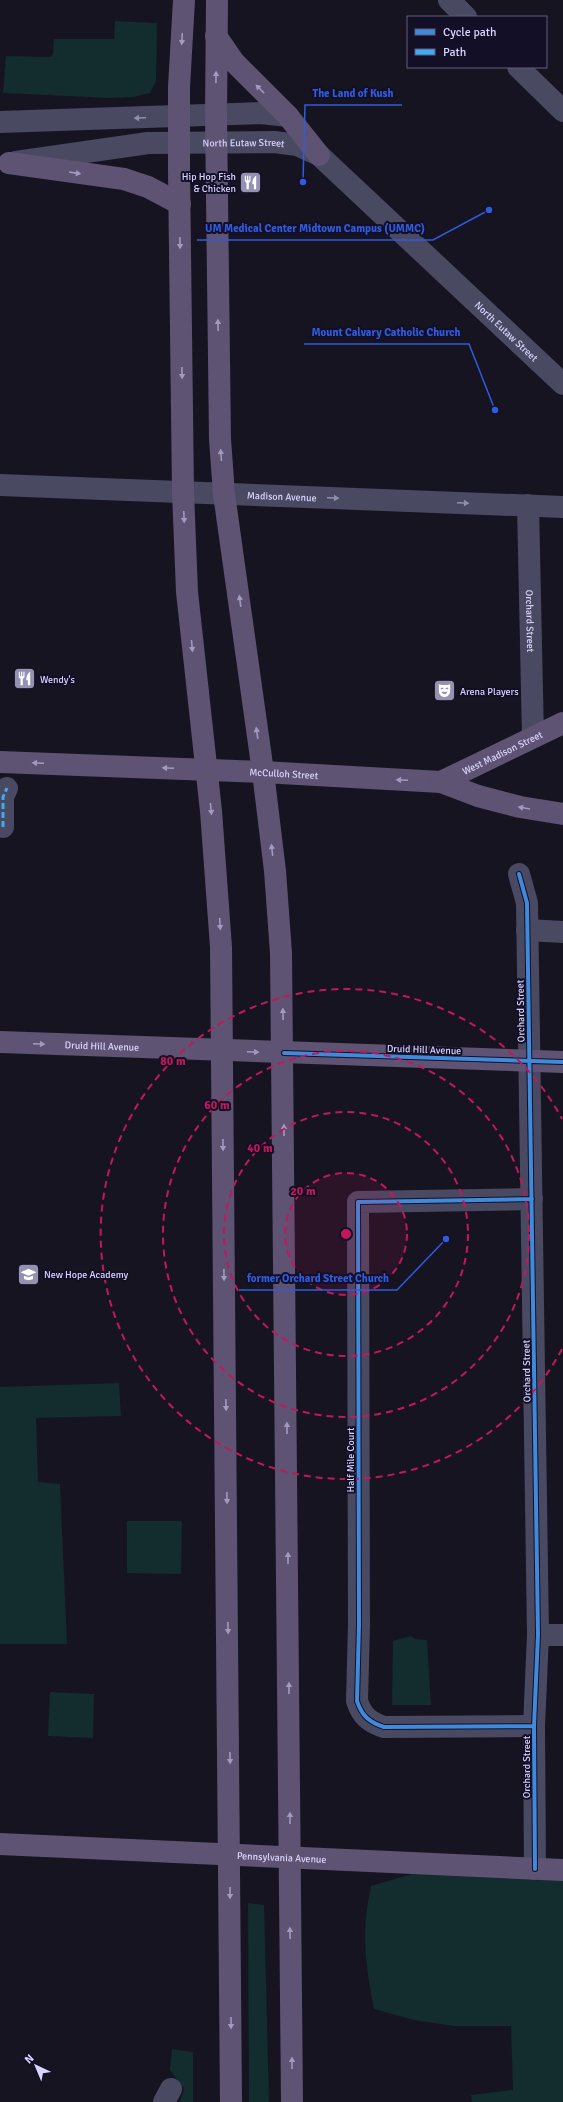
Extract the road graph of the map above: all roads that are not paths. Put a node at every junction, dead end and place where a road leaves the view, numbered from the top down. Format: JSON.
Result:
{"nodes":[{"id":1,"x":184,"y":0,"type":"edge"},
{"id":2,"x":217,"y":0,"type":"edge"},
{"id":3,"x":449,"y":0,"type":"edge"},
{"id":4,"x":465,"y":16,"type":"edge"},
{"id":5,"x":216,"y":36,"type":"junction"},
{"id":6,"x":519,"y":68,"type":"edge"},
{"id":7,"x":563,"y":111,"type":"edge"},
{"id":8,"x":216,"y":116,"type":"junction"},
{"id":9,"x":288,"y":116,"type":"junction"},
{"id":10,"x":179,"y":117,"type":"junction"},
{"id":11,"x":0,"y":122,"type":"edge"},
{"id":12,"x":216,"y":142,"type":"junction"},
{"id":13,"x":179,"y":143,"type":"junction"},
{"id":14,"x":319,"y":155,"type":"junction"},
{"id":15,"x":5,"y":163,"type":"edge"},
{"id":16,"x":180,"y":204,"type":"junction"},
{"id":17,"x":563,"y":384,"type":"edge"},
{"id":18,"x":0,"y":485,"type":"edge"},
{"id":19,"x":183,"y":492,"type":"junction"},
{"id":20,"x":224,"y":494,"type":"junction"},
{"id":21,"x":528,"y":506,"type":"junction"},
{"id":22,"x":563,"y":507,"type":"edge"},
{"id":23,"x":563,"y":723,"type":"edge"},
{"id":24,"x":533,"y":737,"type":"junction"},
{"id":25,"x":0,"y":762,"type":"edge"},
{"id":26,"x":207,"y":770,"type":"junction"},
{"id":27,"x":263,"y":772,"type":"junction"},
{"id":28,"x":441,"y":782,"type":"junction"},
{"id":29,"x":7,"y":788,"type":"dead end"},
{"id":30,"x":563,"y":814,"type":"edge"},
{"id":31,"x":3,"y":827,"type":"dead end"},
{"id":32,"x":519,"y":874,"type":"dead end"},
{"id":33,"x":527,"y":930,"type":"junction"},
{"id":34,"x":563,"y":932,"type":"edge"},
{"id":35,"x":0,"y":1042,"type":"edge"},
{"id":36,"x":222,"y":1051,"type":"junction"},
{"id":37,"x":284,"y":1052,"type":"junction"},
{"id":38,"x":528,"y":1061,"type":"junction"},
{"id":39,"x":563,"y":1062,"type":"edge"},
{"id":40,"x":532,"y":1199,"type":"junction"},
{"id":41,"x":538,"y":1635,"type":"junction"},
{"id":42,"x":563,"y":1635,"type":"edge"},
{"id":43,"x":534,"y":1726,"type":"junction"},
{"id":44,"x":0,"y":1844,"type":"edge"},
{"id":45,"x":230,"y":1854,"type":"junction"},
{"id":46,"x":290,"y":1857,"type":"junction"},
{"id":47,"x":535,"y":1869,"type":"junction"},
{"id":48,"x":563,"y":1870,"type":"edge"},
{"id":49,"x":231,"y":2102,"type":"edge"},
{"id":50,"x":292,"y":2102,"type":"edge"}],
"edges":[{"from":1,"to":10,"type":"main road","one_way":true},
{"from":2,"to":5,"type":"main road"},
{"from":3,"to":4,"type":"street"},
{"from":8,"to":5,"type":"main road","one_way":true},
{"from":9,"to":5,"type":"main road","one_way":true},
{"from":6,"to":7,"type":"street"},
{"from":8,"to":9,"type":"street"},
{"from":8,"to":10,"type":"street"},
{"from":8,"to":12,"type":"main road"},
{"from":9,"to":14,"type":"main road"},
{"from":10,"to":11,"type":"street","one_way":true},
{"from":10,"to":13,"type":"main road"},
{"from":12,"to":13,"type":"street","name":"North Eutaw Street"},
{"from":12,"to":14,"type":"street","name":"North Eutaw Street"},
{"from":20,"to":12,"type":"main road","one_way":true},
{"from":13,"to":15,"type":"street","name":"North Eutaw Street"},
{"from":13,"to":16,"type":"main road"},
{"from":14,"to":17,"type":"street","name":"North Eutaw Street"},
{"from":15,"to":16,"type":"main road","one_way":true},
{"from":16,"to":19,"type":"main road","one_way":true},
{"from":18,"to":19,"type":"street","name":"Madison Avenue"},
{"from":19,"to":20,"type":"street","name":"Madison Avenue"},
{"from":19,"to":26,"type":"main road","one_way":true},
{"from":20,"to":21,"type":"street","name":"Madison Avenue","one_way":true},
{"from":27,"to":20,"type":"main road","one_way":true},
{"from":21,"to":22,"type":"street","name":"Madison Avenue"},
{"from":21,"to":24,"type":"street","name":"Orchard Street"},
{"from":23,"to":24,"type":"main road","name":"West Madison Street"},
{"from":24,"to":28,"type":"main road","name":"West Madison Street"},
{"from":26,"to":25,"type":"main road","name":"McCulloh Street","one_way":true},
{"from":26,"to":27,"type":"main road","name":"McCulloh Street"},
{"from":26,"to":36,"type":"main road","one_way":true},
{"from":28,"to":27,"type":"main road","name":"McCulloh Street","one_way":true},
{"from":37,"to":27,"type":"main road","one_way":true},
{"from":30,"to":28,"type":"main road","name":"McCulloh Street","one_way":true},
{"from":29,"to":31,"type":"street"},
{"from":32,"to":33,"type":"street","name":"Orchard Street"},
{"from":33,"to":34,"type":"street"},
{"from":33,"to":38,"type":"street","name":"Orchard Street"},
{"from":35,"to":36,"type":"main road","name":"Druid Hill Avenue","one_way":true},
{"from":36,"to":37,"type":"main road","name":"Druid Hill Avenue","one_way":true},
{"from":36,"to":45,"type":"main road","one_way":true},
{"from":37,"to":38,"type":"main road","name":"Druid Hill Avenue"},
{"from":46,"to":37,"type":"main road","one_way":true},
{"from":38,"to":39,"type":"main road","name":"Druid Hill Avenue"},
{"from":38,"to":40,"type":"street","name":"Orchard Street"},
{"from":40,"to":41,"type":"street","name":"Orchard Street"},
{"from":40,"to":43,"type":"street","name":"Half Mile Court"},
{"from":41,"to":42,"type":"street"},
{"from":41,"to":43,"type":"street","name":"Orchard Street"},
{"from":43,"to":47,"type":"street","name":"Orchard Street"},
{"from":44,"to":45,"type":"main road","name":"Pennsylvania Avenue"},
{"from":45,"to":46,"type":"main road","name":"Pennsylvania Avenue"},
{"from":45,"to":49,"type":"main road","one_way":true},
{"from":46,"to":47,"type":"main road","name":"Pennsylvania Avenue"},
{"from":50,"to":46,"type":"main road","one_way":true},
{"from":47,"to":48,"type":"main road","name":"Pennsylvania Avenue"}]}
